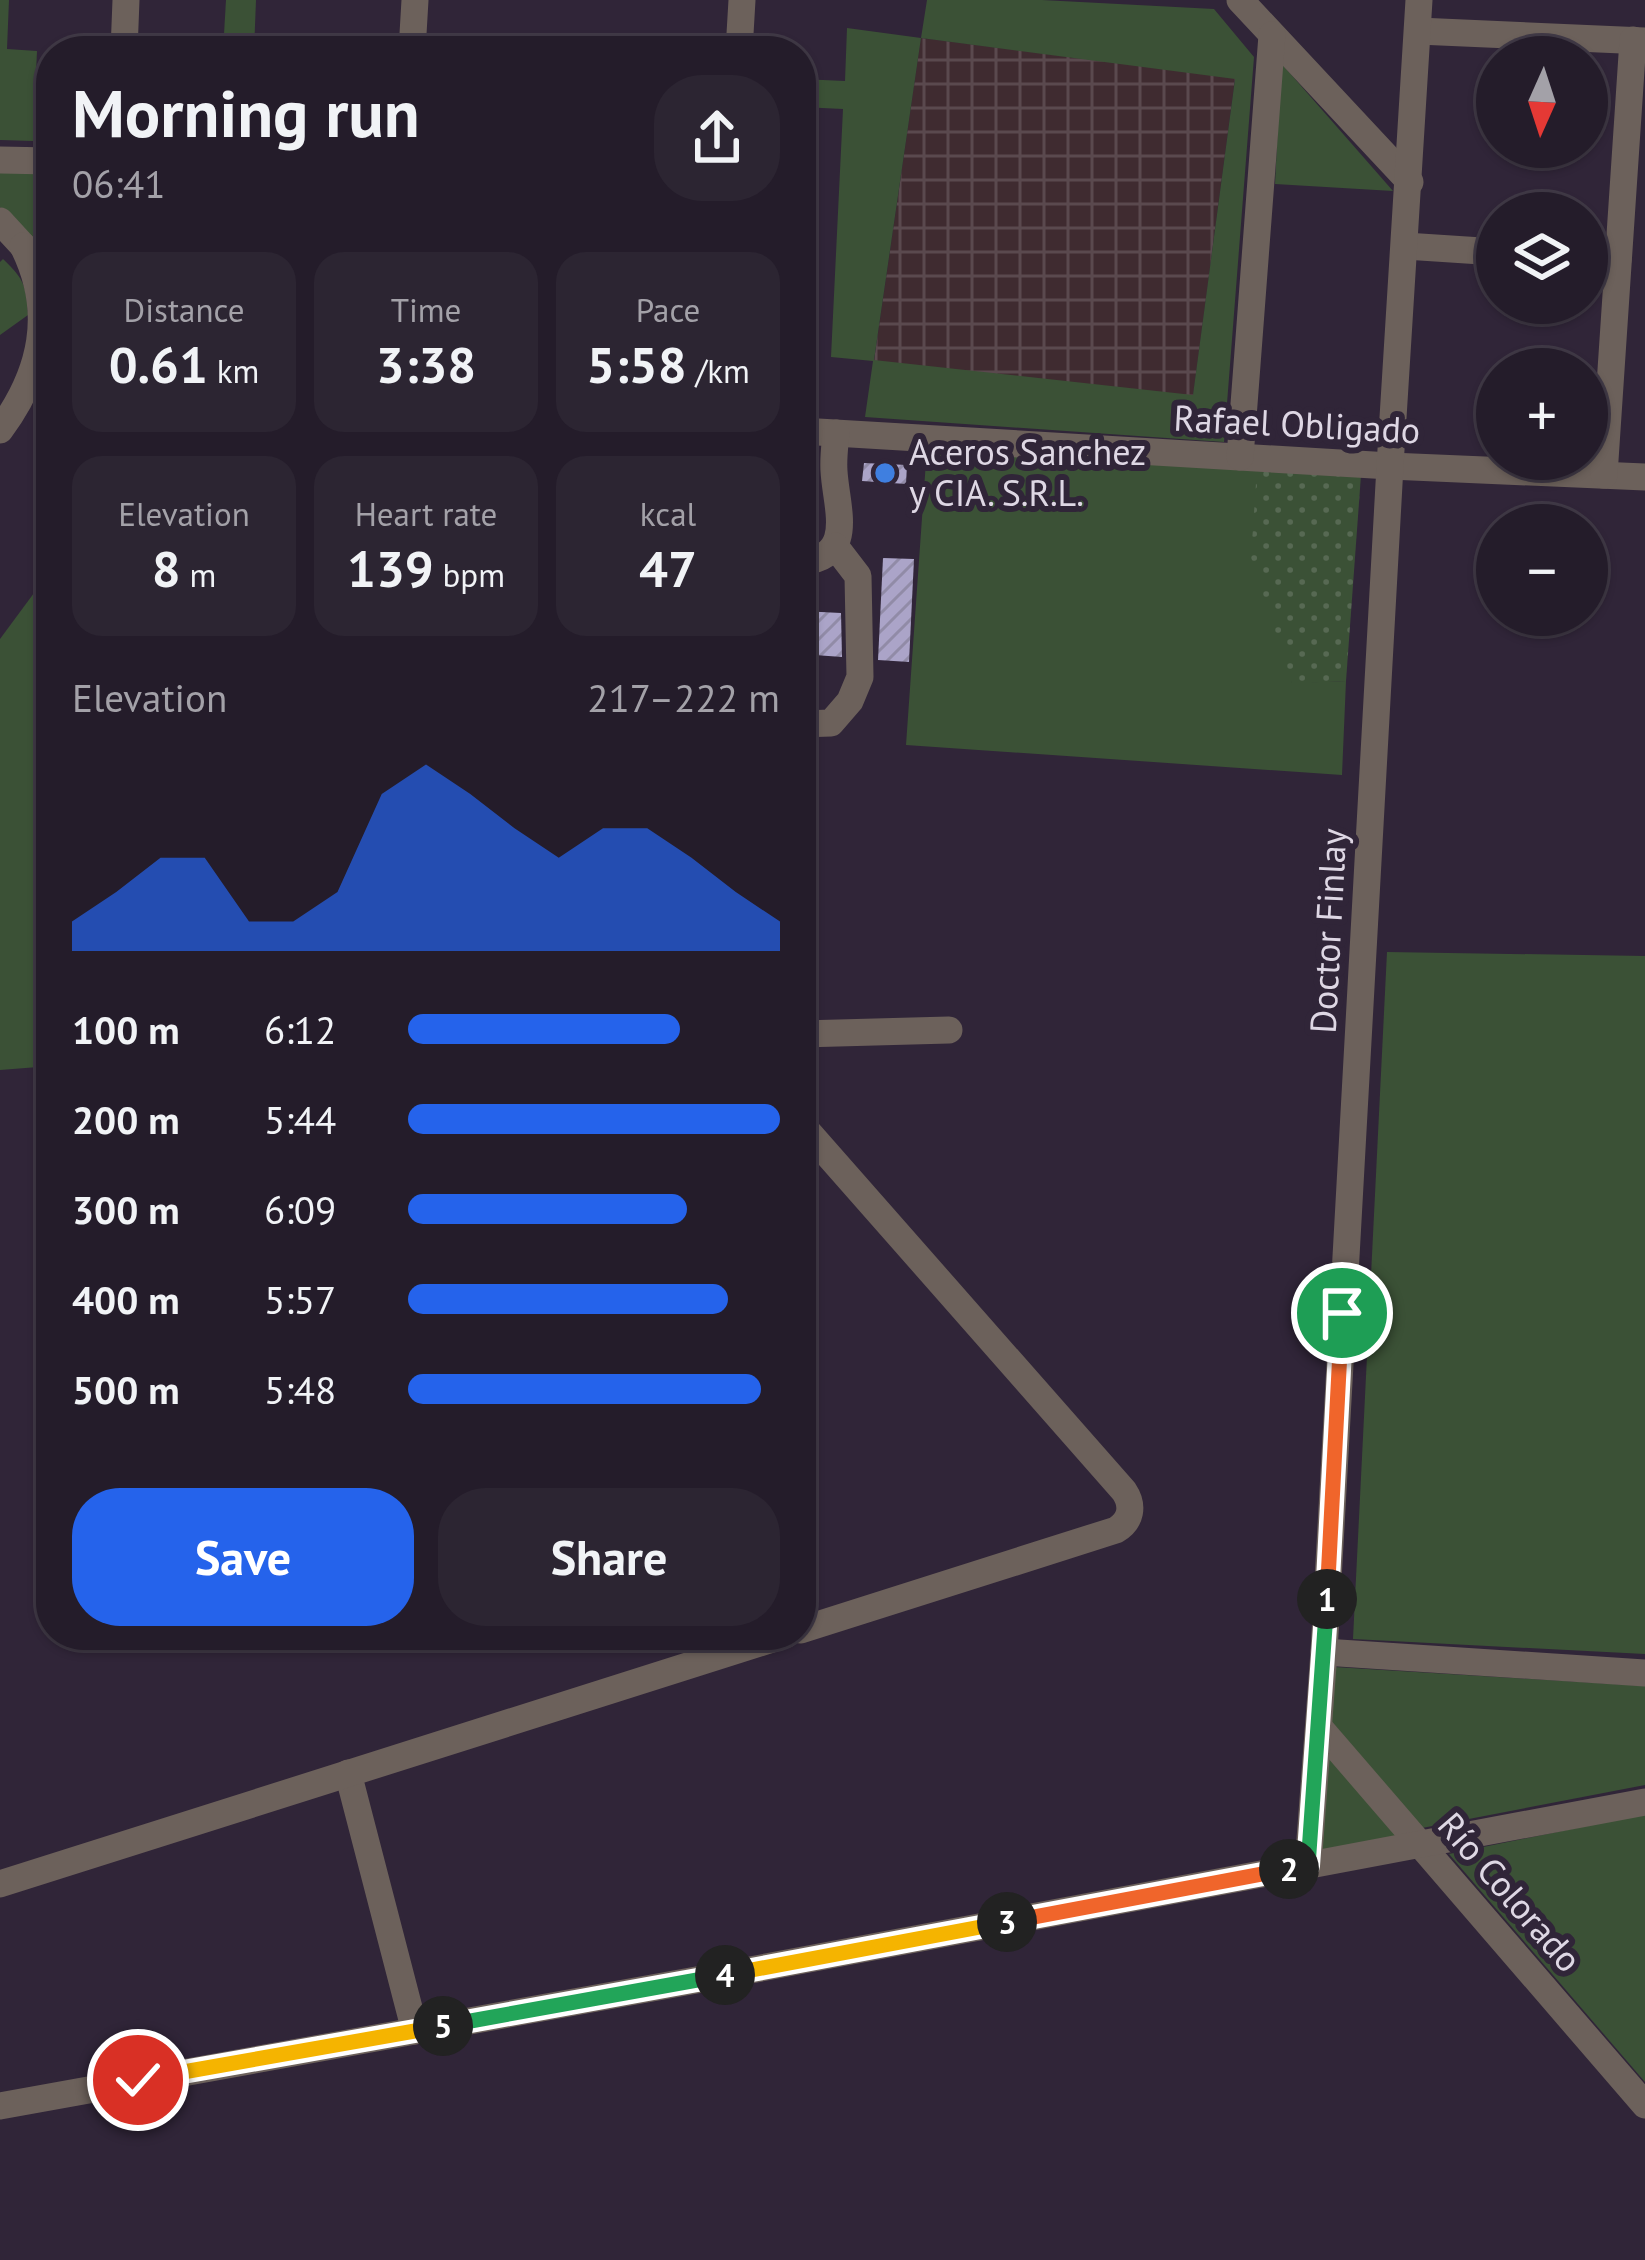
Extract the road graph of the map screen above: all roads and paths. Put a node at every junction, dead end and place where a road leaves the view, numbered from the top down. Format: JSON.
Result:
{"nodes":[{"id":1,"x":126,"y":0,"type":"edge"},
{"id":2,"x":415,"y":0,"type":"edge"},
{"id":3,"x":742,"y":0,"type":"edge"},
{"id":4,"x":1240,"y":0,"type":"edge"},
{"id":5,"x":1419,"y":0,"type":"edge"},
{"id":6,"x":1418,"y":31,"type":"junction"},
{"id":7,"x":1272,"y":35,"type":"junction"},
{"id":8,"x":125,"y":36,"type":"edge"},
{"id":9,"x":413,"y":36,"type":"edge"},
{"id":10,"x":741,"y":36,"type":"edge"},
{"id":11,"x":1639,"y":40,"type":"edge"},
{"id":12,"x":0,"y":160,"type":"edge"},
{"id":13,"x":36,"y":161,"type":"edge"},
{"id":14,"x":1410,"y":182,"type":"junction"},
{"id":15,"x":0,"y":221,"type":"edge"},
{"id":16,"x":23,"y":246,"type":"junction"},
{"id":17,"x":1405,"y":246,"type":"junction"},
{"id":18,"x":1476,"y":251,"type":"edge"},
{"id":19,"x":1608,"y":259,"type":"edge"},
{"id":20,"x":36,"y":260,"type":"edge"},
{"id":21,"x":1618,"y":260,"type":"junction"},
{"id":22,"x":36,"y":279,"type":"edge"},
{"id":23,"x":36,"y":359,"type":"edge"},
{"id":24,"x":36,"y":393,"type":"edge"},
{"id":25,"x":19,"y":406,"type":"junction"},
{"id":26,"x":1608,"y":414,"type":"edge"},
{"id":27,"x":0,"y":430,"type":"edge"},
{"id":28,"x":816,"y":432,"type":"edge"},
{"id":29,"x":836,"y":433,"type":"junction"},
{"id":30,"x":1240,"y":457,"type":"junction"},
{"id":31,"x":1390,"y":466,"type":"junction"},
{"id":32,"x":1476,"y":470,"type":"edge"},
{"id":33,"x":1608,"y":476,"type":"edge"},
{"id":34,"x":1645,"y":477,"type":"edge"},
{"id":35,"x":835,"y":546,"type":"junction"},
{"id":36,"x":816,"y":560,"type":"edge"},
{"id":37,"x":816,"y":724,"type":"edge"},
{"id":38,"x":949,"y":1030,"type":"dead end"},
{"id":39,"x":816,"y":1034,"type":"edge"},
{"id":40,"x":816,"y":1141,"type":"edge"},
{"id":41,"x":816,"y":1625,"type":"edge"},
{"id":42,"x":711,"y":1650,"type":"edge"},
{"id":43,"x":1324,"y":1652,"type":"junction"},
{"id":44,"x":1645,"y":1673,"type":"edge"},
{"id":45,"x":1318,"y":1727,"type":"junction"},
{"id":46,"x":348,"y":1773,"type":"junction"},
{"id":47,"x":1645,"y":1802,"type":"edge"},
{"id":48,"x":1421,"y":1844,"type":"junction"},
{"id":49,"x":1308,"y":1866,"type":"junction"},
{"id":50,"x":0,"y":1883,"type":"edge"},
{"id":51,"x":415,"y":2031,"type":"junction"},
{"id":52,"x":0,"y":2105,"type":"edge"},
{"id":53,"x":1645,"y":2105,"type":"edge"}],
"edges":[{"from":1,"to":8,"type":"street"},
{"from":2,"to":9,"type":"street"},
{"from":3,"to":10,"type":"street"},
{"from":4,"to":7,"type":"street"},
{"from":5,"to":6,"type":"street","name":"Doctor Finlay"},
{"from":6,"to":11,"type":"street"},
{"from":6,"to":14,"type":"street","name":"Doctor Finlay"},
{"from":7,"to":14,"type":"street"},
{"from":7,"to":30,"type":"street"},
{"from":11,"to":21,"type":"street"},
{"from":12,"to":13,"type":"street"},
{"from":14,"to":17,"type":"street","name":"Doctor Finlay"},
{"from":15,"to":16,"type":"street"},
{"from":16,"to":20,"type":"street"},
{"from":16,"to":22,"type":"street"},
{"from":17,"to":18,"type":"street"},
{"from":17,"to":31,"type":"street","name":"Doctor Finlay"},
{"from":19,"to":21,"type":"street"},
{"from":21,"to":26,"type":"street"},
{"from":23,"to":25,"type":"street"},
{"from":24,"to":25,"type":"street"},
{"from":25,"to":27,"type":"street"},
{"from":28,"to":29,"type":"street","name":"Rafael Obligado"},
{"from":29,"to":30,"type":"street","name":"Rafael Obligado"},
{"from":29,"to":35,"type":"street"},
{"from":30,"to":31,"type":"street","name":"Rafael Obligado"},
{"from":31,"to":32,"type":"street","name":"Rafael Obligado"},
{"from":31,"to":43,"type":"street","name":"Doctor Finlay"},
{"from":33,"to":34,"type":"street","name":"Rafael Obligado"},
{"from":35,"to":36,"type":"street"},
{"from":35,"to":37,"type":"street"},
{"from":38,"to":39,"type":"street"},
{"from":40,"to":41,"type":"street"},
{"from":42,"to":46,"type":"street"},
{"from":43,"to":44,"type":"street"},
{"from":43,"to":45,"type":"street","name":"Doctor Finlay"},
{"from":45,"to":48,"type":"street","name":"Río Colorado"},
{"from":45,"to":49,"type":"street","name":"Doctor Finlay"},
{"from":46,"to":50,"type":"street"},
{"from":46,"to":51,"type":"street"},
{"from":47,"to":48,"type":"street"},
{"from":48,"to":49,"type":"street"},
{"from":48,"to":53,"type":"street","name":"Río Colorado"},
{"from":49,"to":51,"type":"street"},
{"from":51,"to":52,"type":"street"}]}
